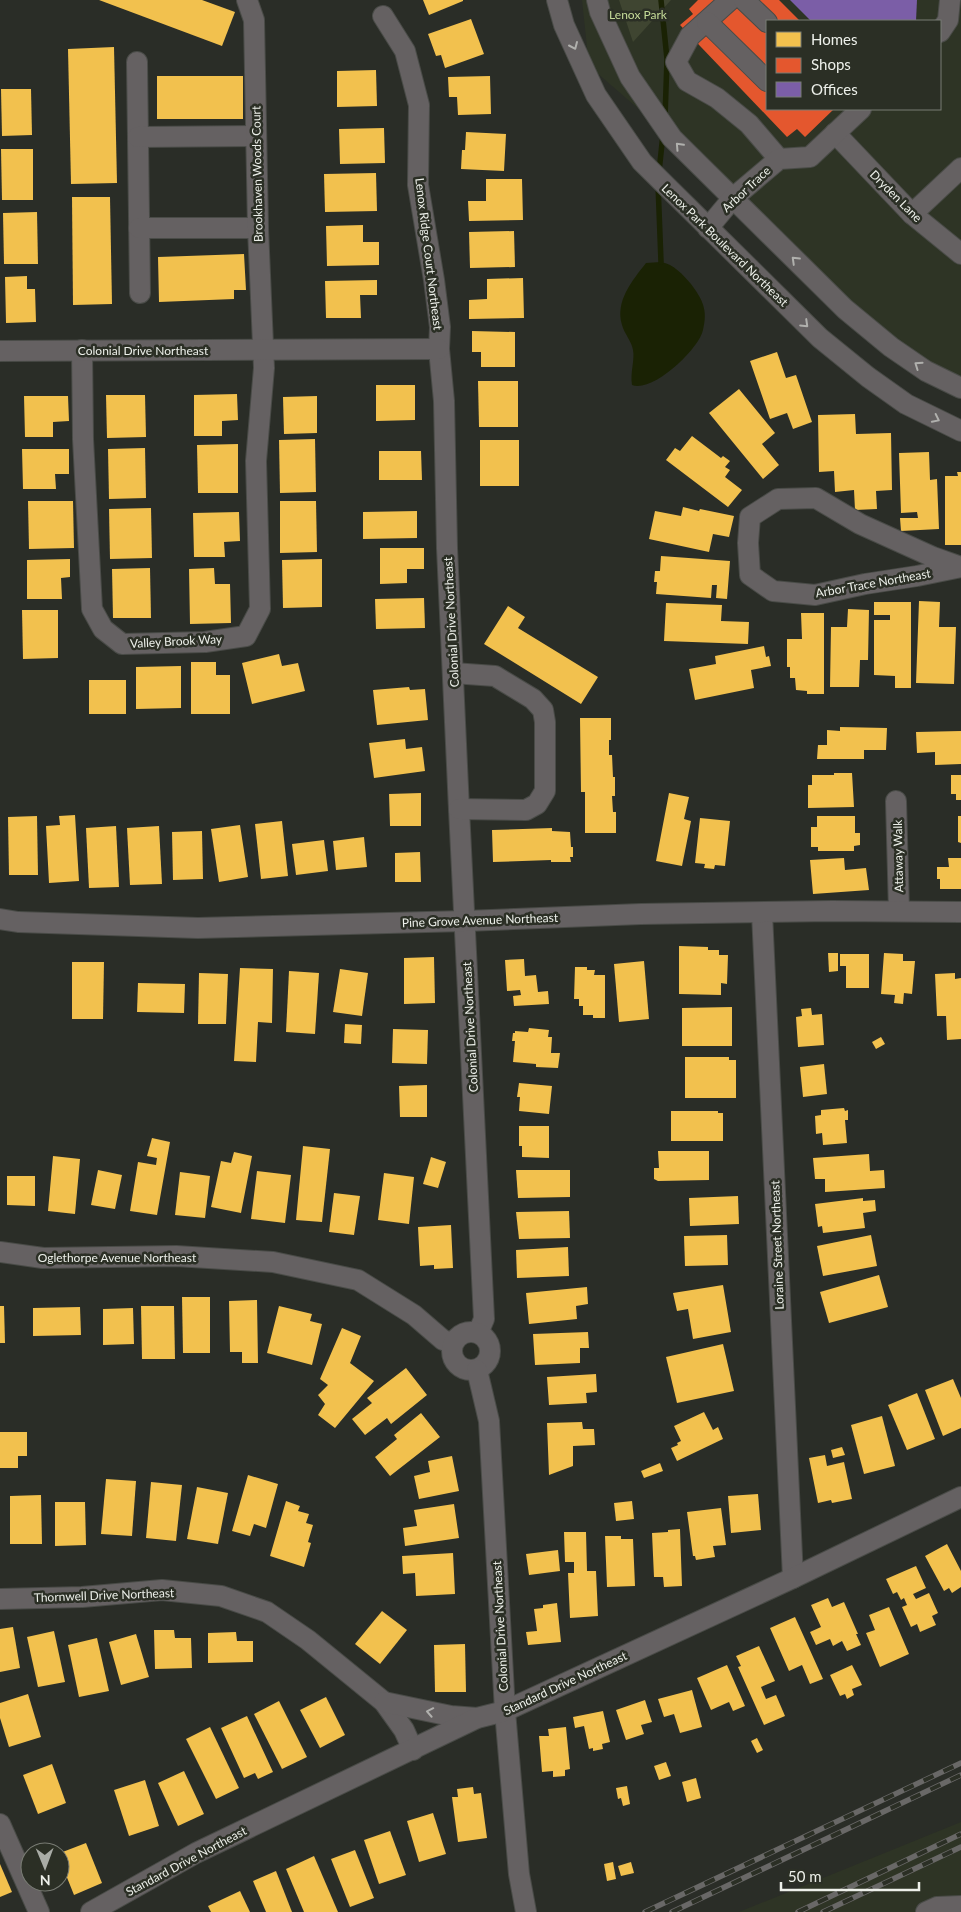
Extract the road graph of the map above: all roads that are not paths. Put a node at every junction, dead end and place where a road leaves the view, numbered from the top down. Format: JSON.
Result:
{"nodes":[{"id":1,"x":247,"y":0,"type":"edge"},
{"id":2,"x":557,"y":0,"type":"edge"},
{"id":3,"x":597,"y":0,"type":"edge"},
{"id":4,"x":730,"y":0,"type":"edge"},
{"id":5,"x":744,"y":0,"type":"edge"},
{"id":6,"x":950,"y":0,"type":"edge"},
{"id":7,"x":383,"y":16,"type":"dead end"},
{"id":8,"x":766,"y":21,"type":"edge"},
{"id":9,"x":707,"y":22,"type":"junction"},
{"id":10,"x":941,"y":30,"type":"edge"},
{"id":11,"x":137,"y":62,"type":"dead end"},
{"id":12,"x":766,"y":80,"type":"edge"},
{"id":13,"x":859,"y":110,"type":"edge"},
{"id":14,"x":834,"y":133,"type":"junction"},
{"id":15,"x":256,"y":136,"type":"junction"},
{"id":16,"x":138,"y":137,"type":"junction"},
{"id":17,"x":779,"y":159,"type":"junction"},
{"id":18,"x":961,"y":168,"type":"edge"},
{"id":19,"x":733,"y":198,"type":"junction"},
{"id":20,"x":912,"y":214,"type":"junction"},
{"id":21,"x":140,"y":228,"type":"junction"},
{"id":22,"x":258,"y":228,"type":"junction"},
{"id":23,"x":708,"y":228,"type":"junction"},
{"id":24,"x":961,"y":254,"type":"edge"},
{"id":25,"x":140,"y":293,"type":"dead end"},
{"id":26,"x":440,"y":349,"type":"junction"},
{"id":27,"x":82,"y":350,"type":"junction"},
{"id":28,"x":263,"y":350,"type":"junction"},
{"id":29,"x":0,"y":351,"type":"edge"},
{"id":30,"x":961,"y":388,"type":"edge"},
{"id":31,"x":961,"y":431,"type":"edge"},
{"id":32,"x":961,"y":566,"type":"edge"},
{"id":33,"x":453,"y":673,"type":"junction"},
{"id":34,"x":896,"y":801,"type":"dead end"},
{"id":35,"x":459,"y":809,"type":"junction"},
{"id":36,"x":899,"y":911,"type":"junction"},
{"id":37,"x":961,"y":912,"type":"edge"},
{"id":38,"x":762,"y":913,"type":"junction"},
{"id":39,"x":0,"y":920,"type":"edge"},
{"id":40,"x":465,"y":921,"type":"junction"},
{"id":41,"x":0,"y":1252,"type":"edge"},
{"id":42,"x":478,"y":1333,"type":"junction"},
{"id":43,"x":453,"y":1343,"type":"junction"},
{"id":44,"x":477,"y":1370,"type":"junction"},
{"id":45,"x":961,"y":1497,"type":"edge"},
{"id":46,"x":793,"y":1578,"type":"junction"},
{"id":47,"x":0,"y":1599,"type":"edge"},
{"id":48,"x":384,"y":1702,"type":"junction"},
{"id":49,"x":505,"y":1711,"type":"junction"},
{"id":50,"x":477,"y":1718,"type":"junction"},
{"id":51,"x":413,"y":1750,"type":"junction"},
{"id":52,"x":0,"y":1824,"type":"edge"},
{"id":53,"x":961,"y":1906,"type":"edge"},
{"id":54,"x":39,"y":1912,"type":"edge"},
{"id":55,"x":91,"y":1912,"type":"edge"},
{"id":56,"x":526,"y":1912,"type":"edge"},
{"id":57,"x":926,"y":1912,"type":"edge"}],
"edges":[{"from":1,"to":15,"type":"street","name":"Brookhaven Woods Court"},
{"from":2,"to":23,"type":"street","name":"Lenox Park Boulevard Northeast","one_way":true},
{"from":19,"to":3,"type":"street","one_way":true},
{"from":4,"to":9,"type":"street"},
{"from":5,"to":8,"type":"street"},
{"from":6,"to":10,"type":"street"},
{"from":7,"to":26,"type":"street","name":"Lenox Ridge Court Northeast"},
{"from":9,"to":12,"type":"street"},
{"from":9,"to":17,"type":"street"},
{"from":11,"to":16,"type":"street"},
{"from":13,"to":14,"type":"street","name":"Arbor Trace"},
{"from":14,"to":17,"type":"street","name":"Arbor Trace"},
{"from":14,"to":20,"type":"street","name":"Dryden Lane"},
{"from":15,"to":16,"type":"street"},
{"from":15,"to":22,"type":"street","name":"Brookhaven Woods Court"},
{"from":16,"to":21,"type":"street"},
{"from":17,"to":19,"type":"street","name":"Arbor Trace"},
{"from":18,"to":20,"type":"street"},
{"from":19,"to":23,"type":"street","name":"Arbor Trace"},
{"from":30,"to":19,"type":"street","one_way":true},
{"from":20,"to":24,"type":"street","name":"Dryden Lane"},
{"from":21,"to":22,"type":"street"},
{"from":21,"to":25,"type":"street"},
{"from":22,"to":28,"type":"street","name":"Brookhaven Woods Court"},
{"from":23,"to":31,"type":"street","name":"Lenox Park Boulevard Northeast","one_way":true},
{"from":26,"to":28,"type":"street","name":"Colonial Drive Northeast"},
{"from":26,"to":33,"type":"street","name":"Colonial Drive Northeast"},
{"from":27,"to":28,"type":"street","name":"Colonial Drive Northeast"},
{"from":27,"to":28,"type":"street","name":"Valley Brook Way"},
{"from":27,"to":29,"type":"street","name":"Colonial Drive Northeast"},
{"from":32,"to":32,"type":"street","name":"Arbor Trace Northeast"},
{"from":33,"to":35,"type":"street","name":"Colonial Drive Northeast"},
{"from":33,"to":35,"type":"street"},
{"from":34,"to":36,"type":"street","name":"Attaway Walk"},
{"from":35,"to":40,"type":"street","name":"Colonial Drive Northeast"},
{"from":36,"to":37,"type":"street","name":"Pine Grove Avenue Northeast"},
{"from":36,"to":38,"type":"street","name":"Pine Grove Avenue Northeast"},
{"from":38,"to":40,"type":"street","name":"Pine Grove Avenue Northeast"},
{"from":38,"to":46,"type":"street","name":"Loraine Street Northeast"},
{"from":39,"to":40,"type":"street","name":"Pine Grove Avenue Northeast"},
{"from":40,"to":42,"type":"street","name":"Colonial Drive Northeast"},
{"from":41,"to":43,"type":"street","name":"Oglethorpe Avenue Northeast"},
{"from":42,"to":43,"type":"street"},
{"from":42,"to":44,"type":"street"},
{"from":43,"to":44,"type":"street"},
{"from":44,"to":49,"type":"street","name":"Colonial Drive Northeast"},
{"from":45,"to":46,"type":"street","name":"Standard Drive Northeast"},
{"from":46,"to":49,"type":"street","name":"Standard Drive Northeast"},
{"from":47,"to":48,"type":"street","name":"Thornwell Drive Northeast"},
{"from":50,"to":48,"type":"street","name":"Thornwell Drive Northeast","one_way":true},
{"from":48,"to":51,"type":"street","name":"Thornwell Drive Northeast"},
{"from":49,"to":50,"type":"street","name":"Standard Drive Northeast"},
{"from":49,"to":56,"type":"street","name":"Colonial Drive Northeast"},
{"from":50,"to":51,"type":"street","name":"Standard Drive Northeast"},
{"from":51,"to":55,"type":"street","name":"Standard Drive Northeast"},
{"from":52,"to":54,"type":"street"},
{"from":53,"to":57,"type":"street"}]}
